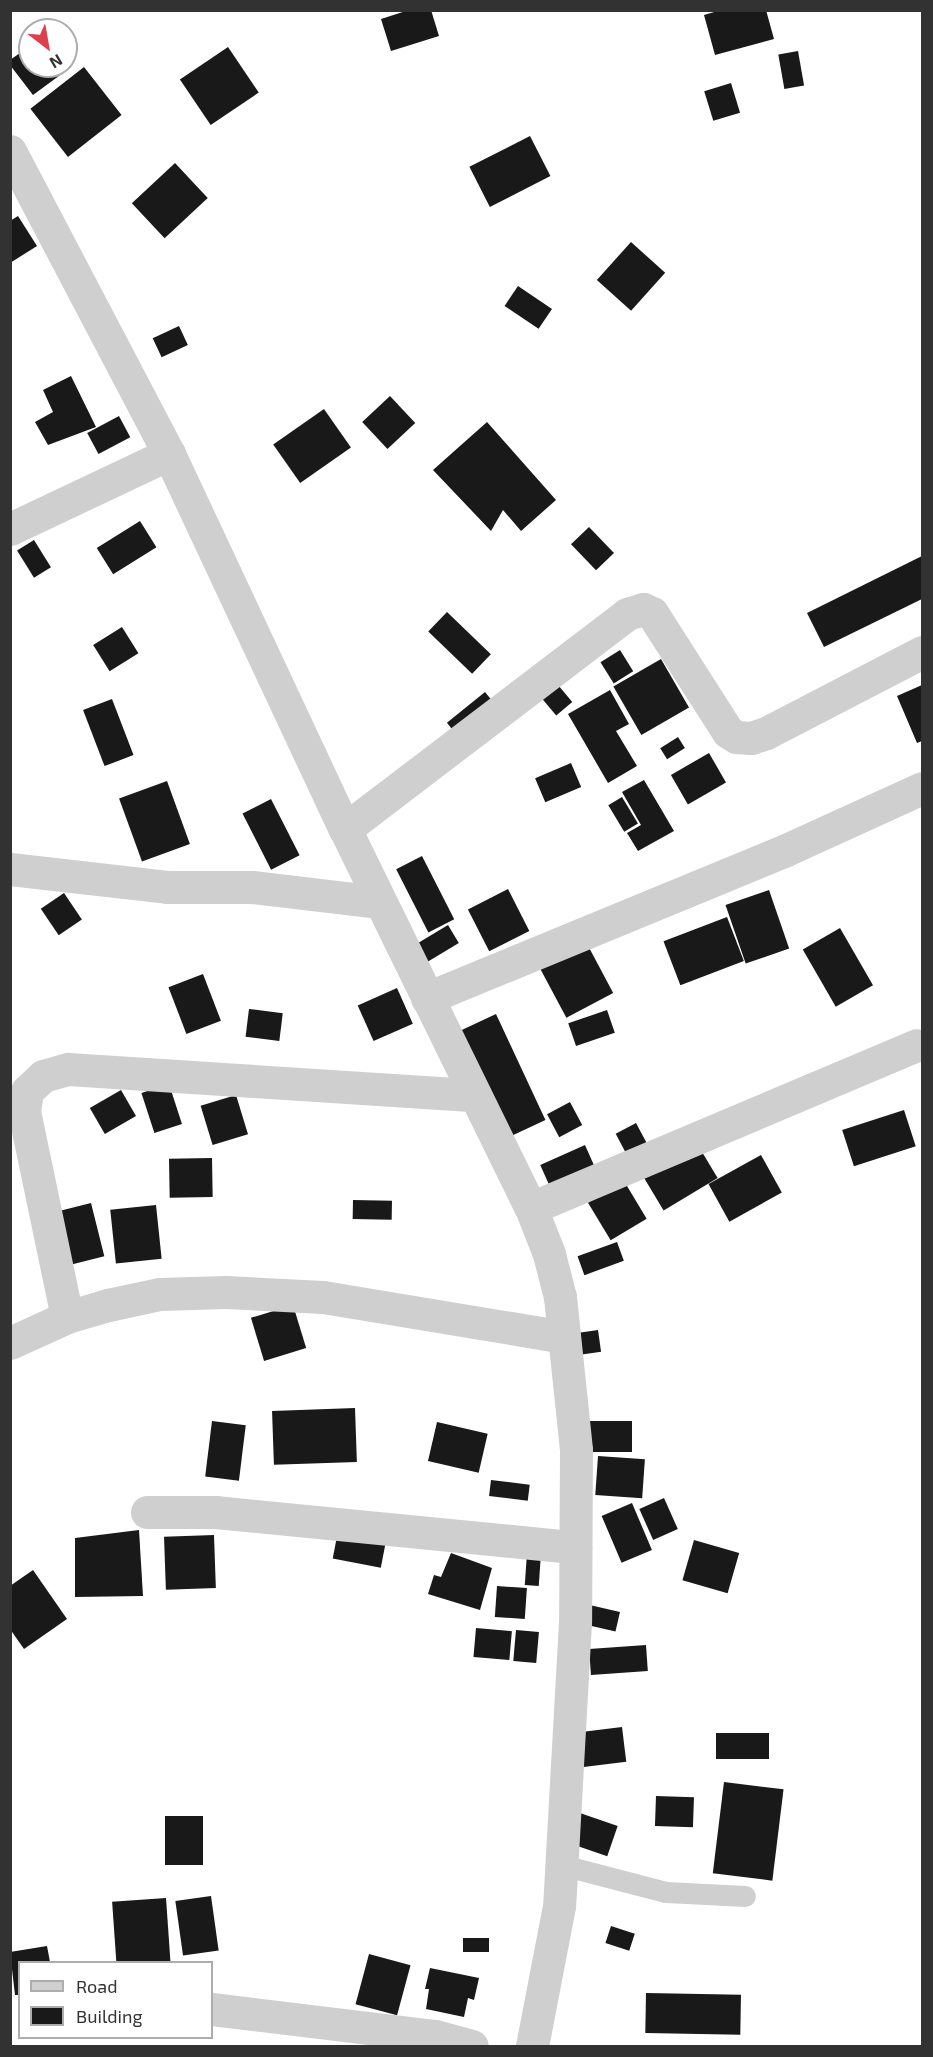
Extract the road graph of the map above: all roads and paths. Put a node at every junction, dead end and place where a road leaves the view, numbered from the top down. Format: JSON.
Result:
{"nodes":[{"id":1,"x":10,"y":151,"type":"edge"},
{"id":2,"x":169,"y":454,"type":"junction"},
{"id":3,"x":10,"y":529,"type":"edge"},
{"id":4,"x":922,"y":652,"type":"edge"},
{"id":5,"x":922,"y":788,"type":"edge"},
{"id":6,"x":345,"y":829,"type":"junction"},
{"id":7,"x":10,"y":869,"type":"edge"},
{"id":8,"x":380,"y":902,"type":"junction"},
{"id":9,"x":427,"y":998,"type":"junction"},
{"id":10,"x":915,"y":1045,"type":"dead end"},
{"id":11,"x":474,"y":1095,"type":"junction"},
{"id":12,"x":531,"y":1208,"type":"junction"},
{"id":13,"x":67,"y":1317,"type":"junction"},
{"id":14,"x":564,"y":1337,"type":"junction"},
{"id":15,"x":10,"y":1343,"type":"edge"},
{"id":16,"x":147,"y":1512,"type":"dead end"},
{"id":17,"x":575,"y":1547,"type":"junction"},
{"id":18,"x":562,"y":1865,"type":"junction"},
{"id":19,"x":745,"y":1896,"type":"dead end"},
{"id":20,"x":213,"y":2009,"type":"edge"},
{"id":21,"x":472,"y":2046,"type":"edge"},
{"id":22,"x":532,"y":2046,"type":"edge"}],
"edges":[{"from":1,"to":2,"type":"street"},
{"from":2,"to":3,"type":"street"},
{"from":2,"to":6,"type":"street"},
{"from":4,"to":6,"type":"street"},
{"from":5,"to":9,"type":"street"},
{"from":6,"to":8,"type":"street"},
{"from":7,"to":8,"type":"street"},
{"from":8,"to":9,"type":"street"},
{"from":9,"to":11,"type":"street"},
{"from":10,"to":12,"type":"street"},
{"from":11,"to":12,"type":"street"},
{"from":11,"to":13,"type":"street"},
{"from":12,"to":14,"type":"street"},
{"from":13,"to":14,"type":"street"},
{"from":13,"to":15,"type":"street"},
{"from":14,"to":17,"type":"street"},
{"from":16,"to":17,"type":"street"},
{"from":17,"to":18,"type":"street"},
{"from":18,"to":19,"type":"lane"},
{"from":18,"to":22,"type":"street"},
{"from":20,"to":21,"type":"street"}]}
